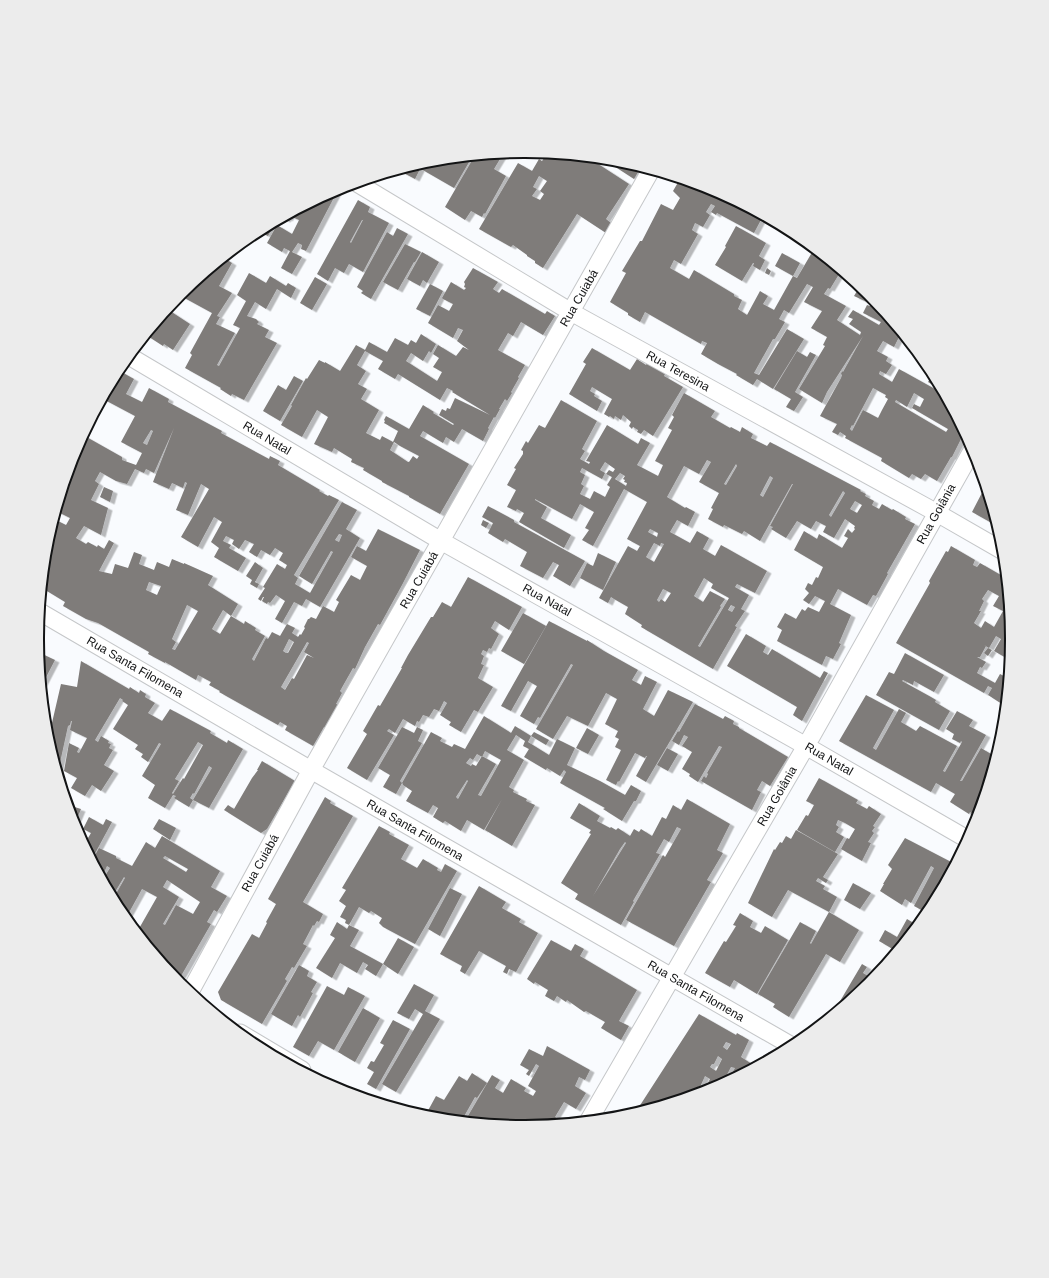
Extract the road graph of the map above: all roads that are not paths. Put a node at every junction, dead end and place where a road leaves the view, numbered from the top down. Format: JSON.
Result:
{"nodes":[{"id":1,"x":648,"y":175,"type":"edge"},
{"id":2,"x":363,"y":187,"type":"edge"},
{"id":3,"x":571,"y":312,"type":"junction"},
{"id":4,"x":134,"y":359,"type":"edge"},
{"id":5,"x":969,"y":457,"type":"edge"},
{"id":6,"x":937,"y":513,"type":"junction"},
{"id":7,"x":441,"y":541,"type":"junction"},
{"id":8,"x":996,"y":547,"type":"edge"},
{"id":9,"x":45,"y":615,"type":"edge"},
{"id":10,"x":806,"y":746,"type":"junction"},
{"id":11,"x":311,"y":770,"type":"junction"},
{"id":12,"x":962,"y":836,"type":"edge"},
{"id":13,"x":671,"y":977,"type":"junction"},
{"id":14,"x":193,"y":986,"type":"edge"},
{"id":15,"x":786,"y":1042,"type":"edge"},
{"id":16,"x":592,"y":1114,"type":"edge"}],
"edges":[{"from":1,"to":3,"type":"street","name":"Rua Cuiabá"},
{"from":2,"to":3,"type":"street","name":"Rua Teresina"},
{"from":3,"to":6,"type":"street","name":"Rua Teresina"},
{"from":3,"to":7,"type":"street","name":"Rua Cuiabá"},
{"from":4,"to":7,"type":"street","name":"Rua Natal"},
{"from":5,"to":6,"type":"street","name":"Rua Goiânia"},
{"from":6,"to":8,"type":"street","name":"Rua Teresina"},
{"from":6,"to":10,"type":"street","name":"Rua Goiânia"},
{"from":7,"to":10,"type":"street","name":"Rua Natal"},
{"from":7,"to":11,"type":"street","name":"Rua Cuiabá"},
{"from":9,"to":11,"type":"street","name":"Rua Santa Filomena"},
{"from":10,"to":12,"type":"street","name":"Rua Natal"},
{"from":10,"to":13,"type":"street","name":"Rua Goiânia"},
{"from":11,"to":13,"type":"street","name":"Rua Santa Filomena"},
{"from":11,"to":14,"type":"street","name":"Rua Cuiabá"},
{"from":13,"to":15,"type":"street","name":"Rua Santa Filomena"},
{"from":13,"to":16,"type":"street","name":"Rua Goiânia"}]}
